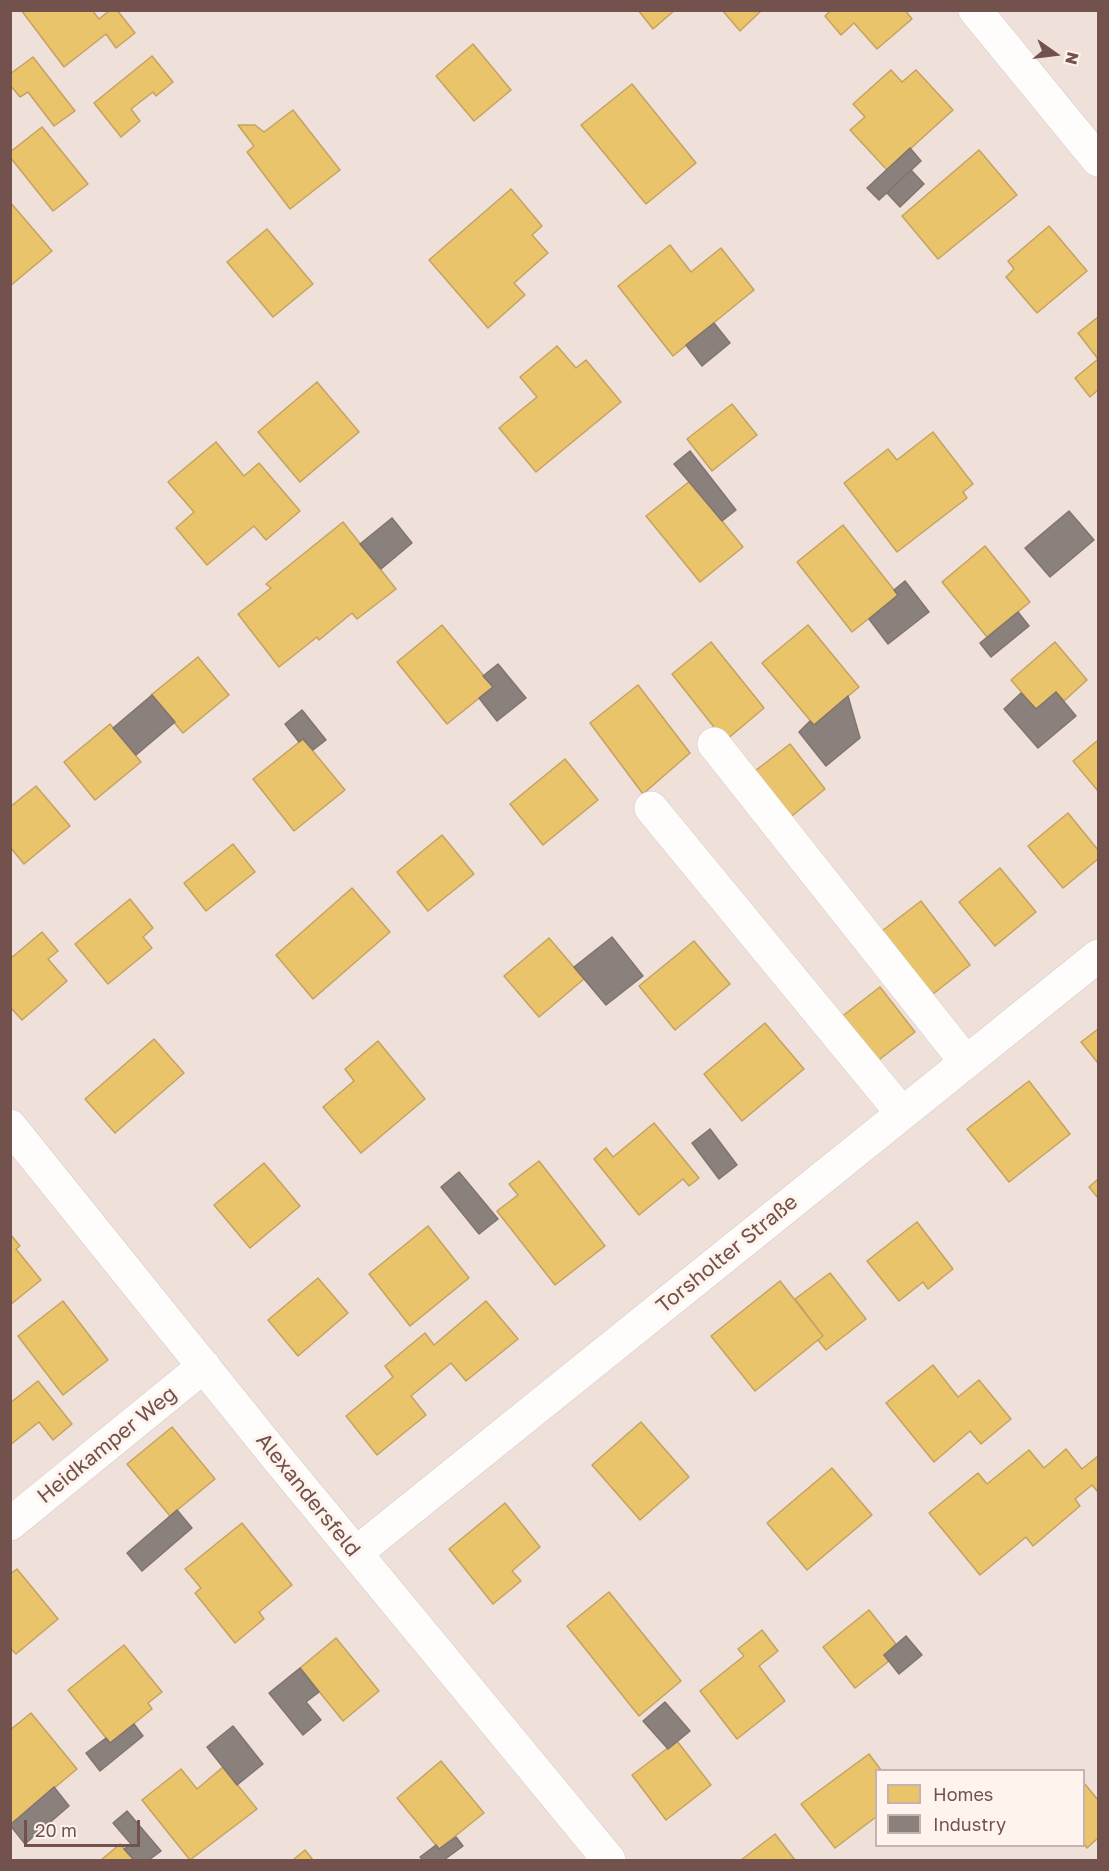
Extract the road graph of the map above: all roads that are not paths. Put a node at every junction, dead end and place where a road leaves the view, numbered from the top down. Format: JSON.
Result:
{"nodes":[{"id":1,"x":975,"y":10,"type":"edge"},
{"id":2,"x":1098,"y":160,"type":"edge"},
{"id":3,"x":714,"y":744,"type":"dead end"},
{"id":4,"x":651,"y":808,"type":"dead end"},
{"id":5,"x":1098,"y":956,"type":"edge"},
{"id":6,"x":966,"y":1062,"type":"junction"},
{"id":7,"x":902,"y":1113,"type":"junction"},
{"id":8,"x":10,"y":1126,"type":"edge"},
{"id":9,"x":204,"y":1366,"type":"junction"},
{"id":10,"x":10,"y":1524,"type":"edge"},
{"id":11,"x":356,"y":1553,"type":"junction"},
{"id":12,"x":609,"y":1860,"type":"edge"}],
"edges":[{"from":1,"to":2,"type":"street"},
{"from":3,"to":6,"type":"street"},
{"from":4,"to":7,"type":"street"},
{"from":5,"to":6,"type":"street","name":"Torsholter Straße"},
{"from":6,"to":7,"type":"street","name":"Torsholter Straße"},
{"from":7,"to":11,"type":"street","name":"Torsholter Straße"},
{"from":8,"to":9,"type":"street","name":"Alexandersfeld"},
{"from":9,"to":10,"type":"street","name":"Heidkamper Weg"},
{"from":9,"to":11,"type":"street","name":"Alexandersfeld"},
{"from":11,"to":12,"type":"street","name":"Alexandersfeld"}]}
